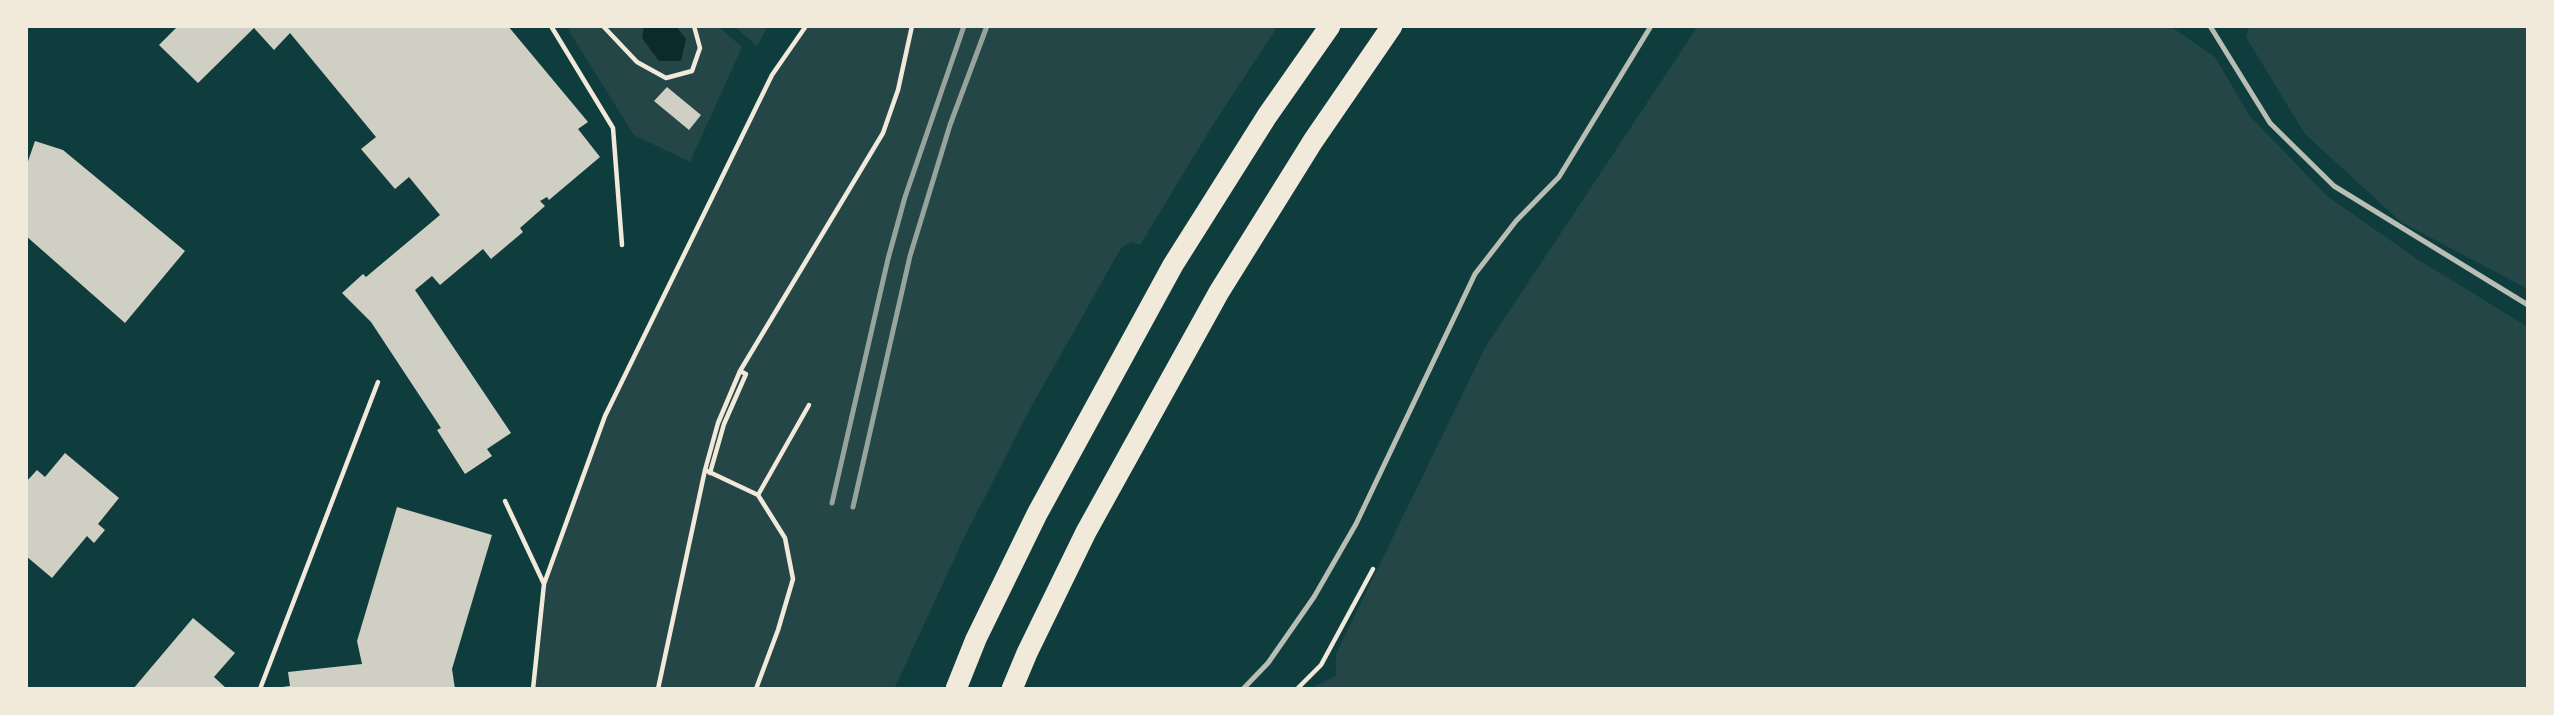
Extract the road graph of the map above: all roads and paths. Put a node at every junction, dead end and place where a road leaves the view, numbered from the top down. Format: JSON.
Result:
{"nodes":[{"id":1,"x":551,"y":26,"type":"edge"},
{"id":2,"x":603,"y":26,"type":"edge"},
{"id":3,"x":694,"y":26,"type":"edge"},
{"id":4,"x":806,"y":26,"type":"edge"},
{"id":5,"x":912,"y":26,"type":"edge"},
{"id":6,"x":1330,"y":26,"type":"edge"},
{"id":7,"x":1392,"y":26,"type":"edge"},
{"id":8,"x":1651,"y":26,"type":"edge"},
{"id":9,"x":2210,"y":26,"type":"edge"},
{"id":10,"x":622,"y":245,"type":"dead end"},
{"id":11,"x":2528,"y":305,"type":"edge"},
{"id":12,"x":378,"y":382,"type":"dead end"},
{"id":13,"x":809,"y":405,"type":"dead end"},
{"id":14,"x":708,"y":471,"type":"junction"},
{"id":15,"x":758,"y":495,"type":"junction"},
{"id":16,"x":505,"y":500,"type":"dead end"},
{"id":17,"x":1373,"y":569,"type":"dead end"},
{"id":18,"x":544,"y":584,"type":"junction"},
{"id":19,"x":260,"y":689,"type":"edge"},
{"id":20,"x":533,"y":689,"type":"edge"},
{"id":21,"x":658,"y":689,"type":"edge"},
{"id":22,"x":756,"y":689,"type":"edge"},
{"id":23,"x":956,"y":689,"type":"edge"},
{"id":24,"x":1012,"y":689,"type":"edge"},
{"id":25,"x":1243,"y":689,"type":"edge"},
{"id":26,"x":1297,"y":689,"type":"edge"}],
"edges":[{"from":1,"to":10,"type":"path"},
{"from":2,"to":3,"type":"path"},
{"from":4,"to":18,"type":"path"},
{"from":5,"to":14,"type":"path"},
{"from":6,"to":23,"type":"highway"},
{"from":7,"to":24,"type":"highway"},
{"from":8,"to":25,"type":"lane"},
{"from":9,"to":11,"type":"lane"},
{"from":12,"to":19,"type":"path"},
{"from":13,"to":15,"type":"path"},
{"from":14,"to":15,"type":"path"},
{"from":14,"to":21,"type":"path"},
{"from":15,"to":22,"type":"path"},
{"from":16,"to":18,"type":"path"},
{"from":17,"to":26,"type":"path"},
{"from":18,"to":20,"type":"path"}]}
